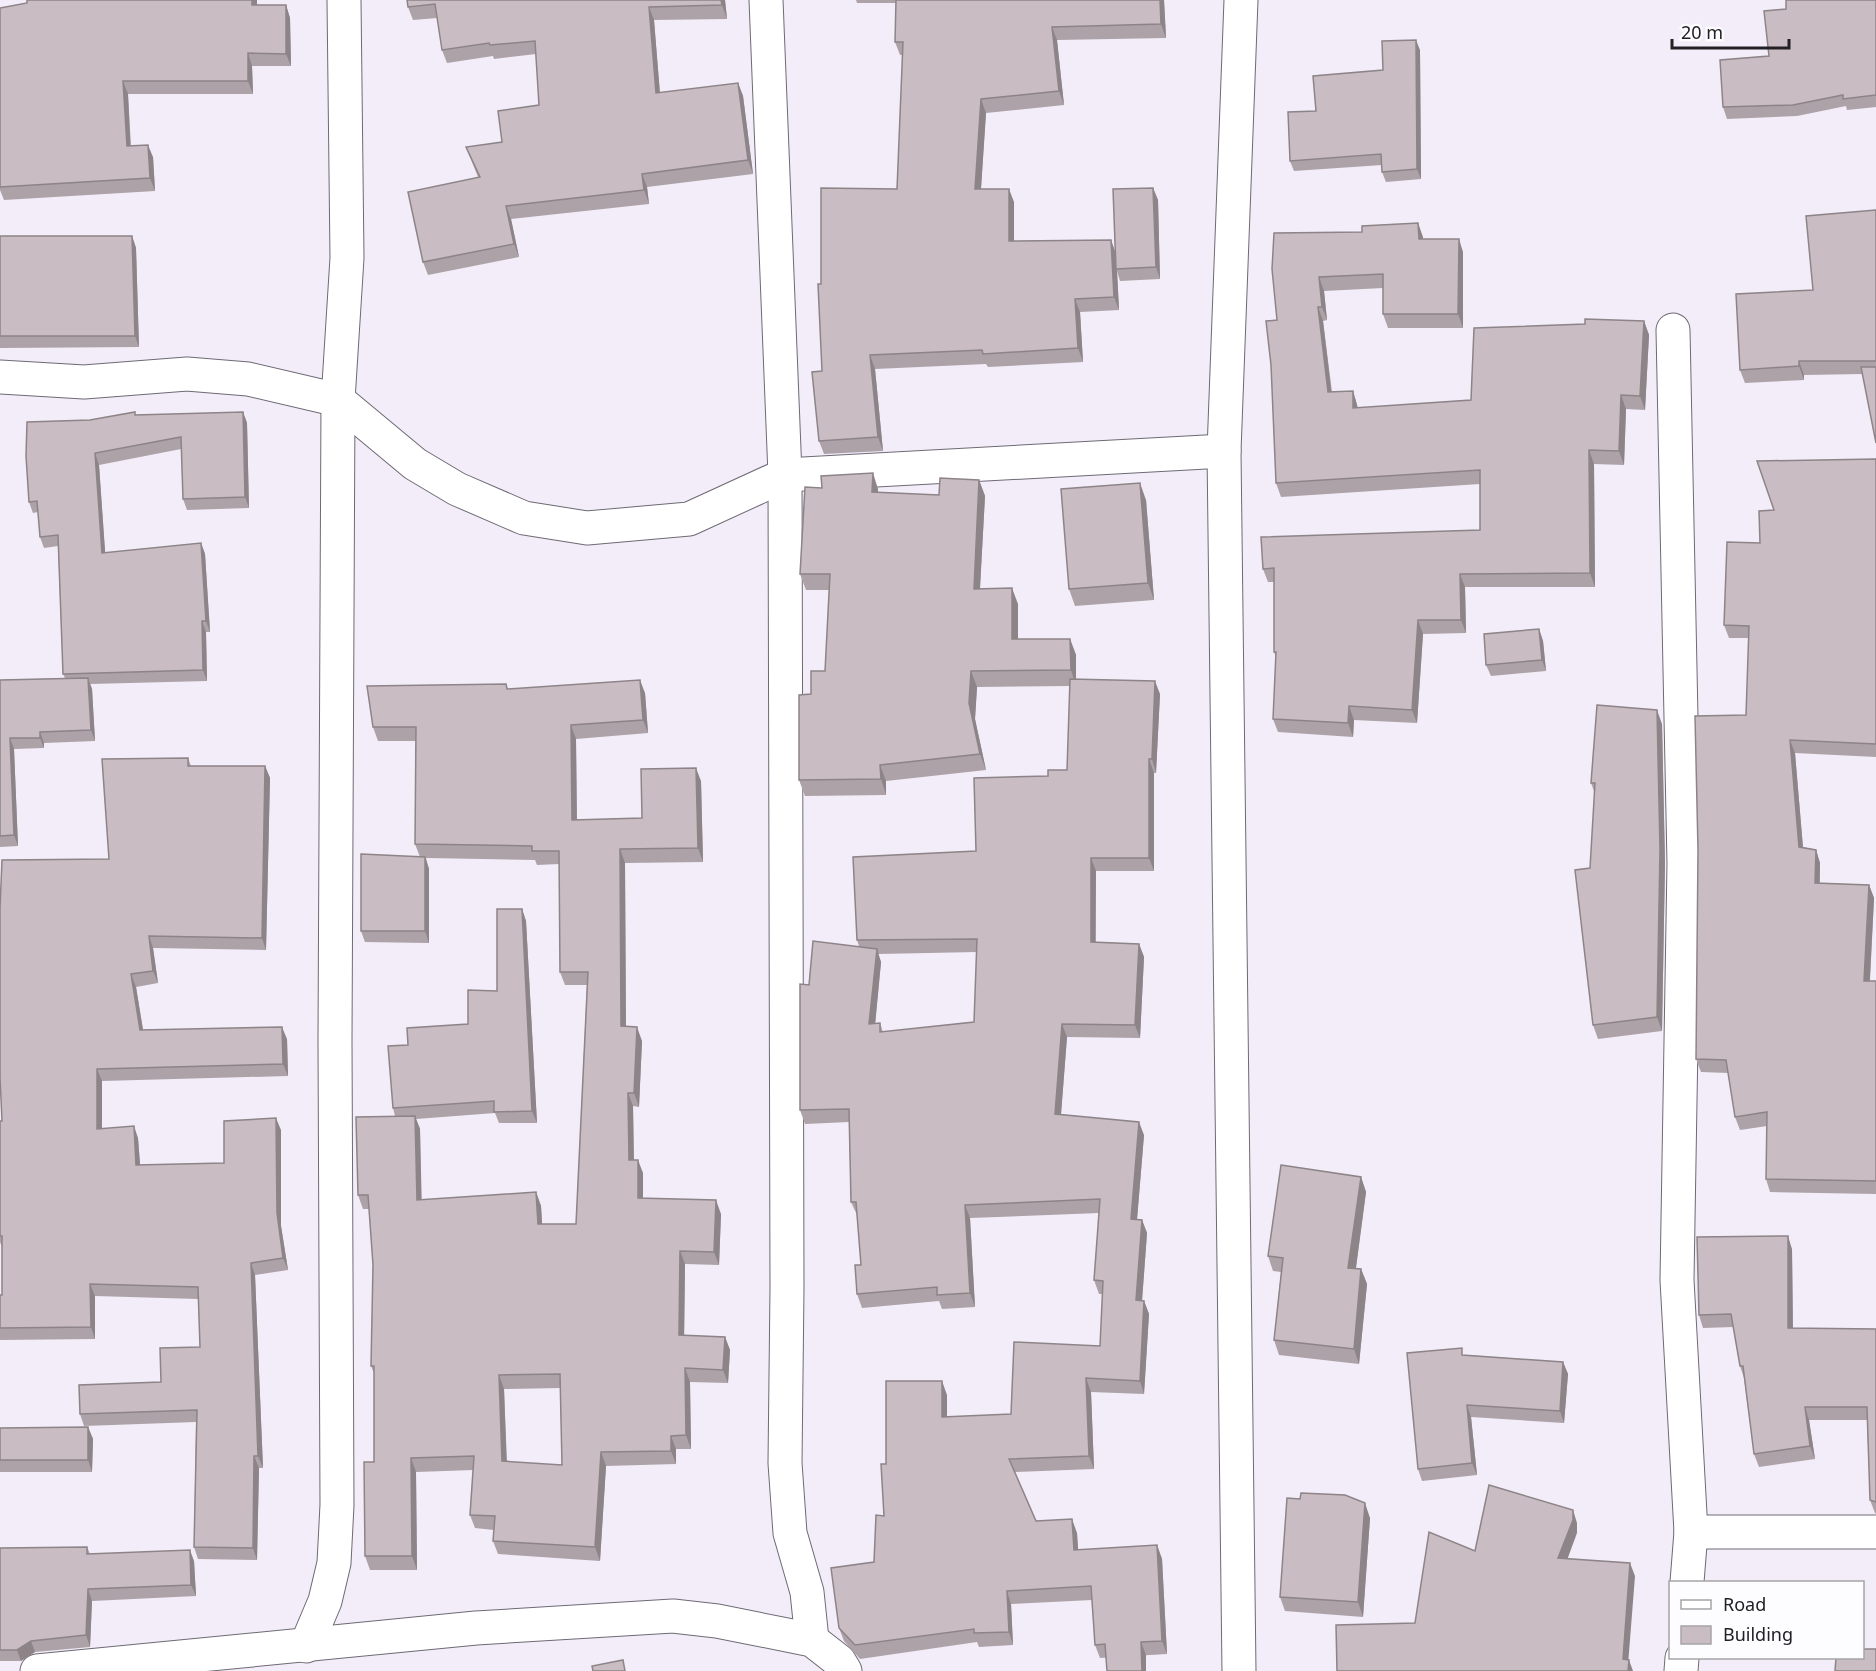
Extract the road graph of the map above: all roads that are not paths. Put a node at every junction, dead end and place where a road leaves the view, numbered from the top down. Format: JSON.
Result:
{"nodes":[{"id":1,"x":344,"y":0,"type":"edge"},
{"id":2,"x":766,"y":0,"type":"edge"},
{"id":3,"x":1241,"y":0,"type":"edge"},
{"id":4,"x":1673,"y":330,"type":"dead end"},
{"id":5,"x":0,"y":377,"type":"edge"},
{"id":6,"x":338,"y":400,"type":"junction"},
{"id":7,"x":1224,"y":451,"type":"junction"},
{"id":8,"x":785,"y":476,"type":"junction"},
{"id":9,"x":1691,"y":1532,"type":"junction"},
{"id":10,"x":1876,"y":1532,"type":"edge"},
{"id":11,"x":1688,"y":1581,"type":"edge"},
{"id":12,"x":812,"y":1641,"type":"junction"},
{"id":13,"x":306,"y":1646,"type":"junction"},
{"id":14,"x":37,"y":1671,"type":"edge"},
{"id":15,"x":845,"y":1671,"type":"edge"},
{"id":16,"x":1239,"y":1671,"type":"edge"}],
"edges":[{"from":1,"to":6,"type":"street"},
{"from":2,"to":8,"type":"street"},
{"from":3,"to":7,"type":"street"},
{"from":4,"to":9,"type":"street"},
{"from":5,"to":6,"type":"street"},
{"from":6,"to":8,"type":"street"},
{"from":6,"to":13,"type":"street"},
{"from":7,"to":8,"type":"street"},
{"from":7,"to":16,"type":"street"},
{"from":8,"to":12,"type":"street"},
{"from":9,"to":10,"type":"street"},
{"from":9,"to":11,"type":"street"},
{"from":12,"to":13,"type":"street"},
{"from":12,"to":15,"type":"street"},
{"from":13,"to":14,"type":"street"}]}
